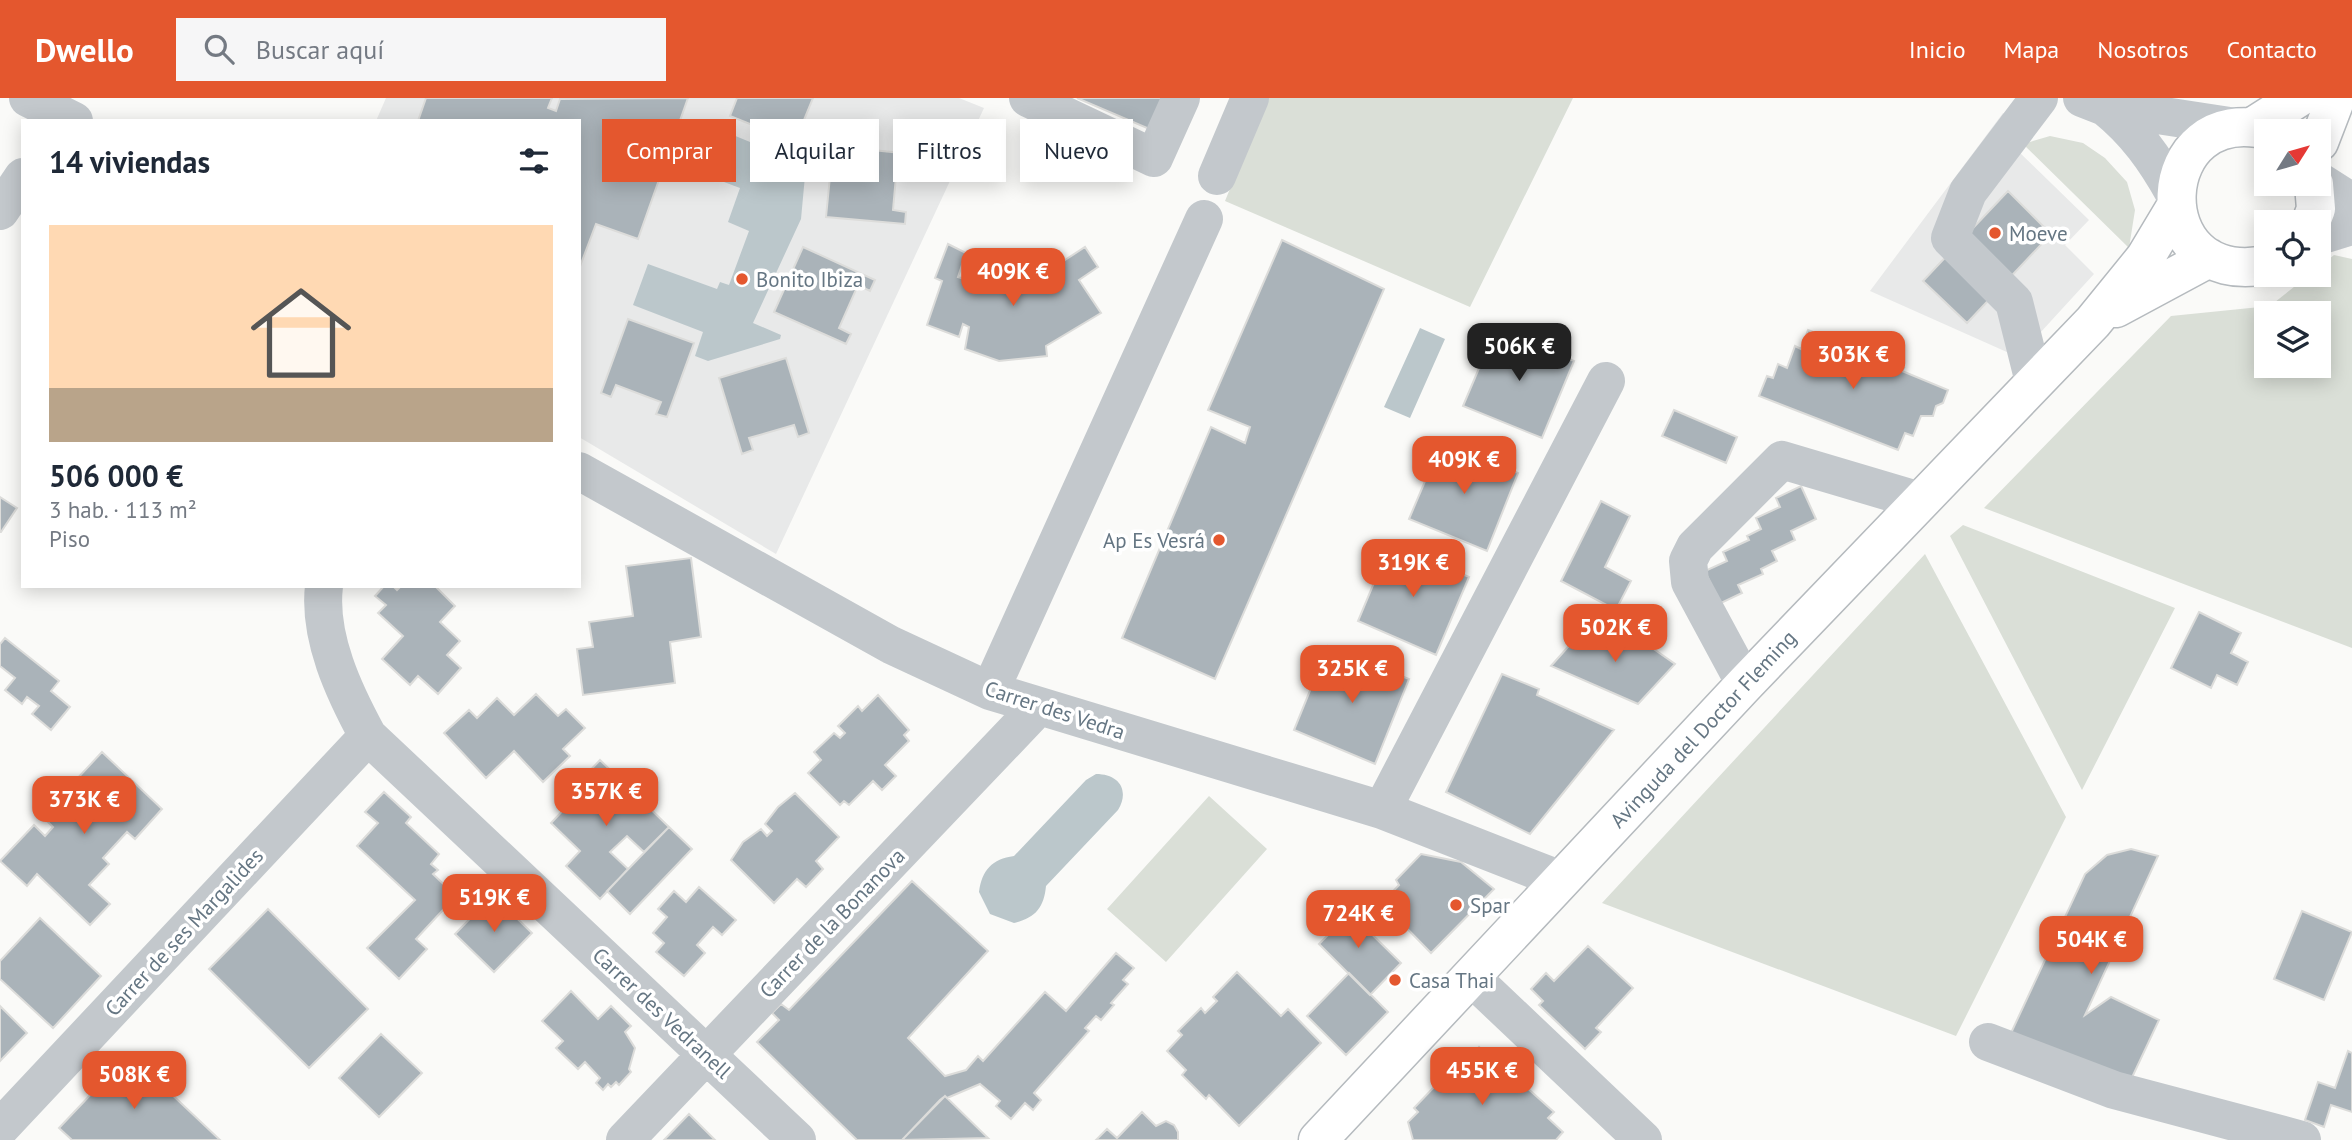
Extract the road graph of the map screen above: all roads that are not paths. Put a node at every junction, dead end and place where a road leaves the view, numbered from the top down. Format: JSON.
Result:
{"nodes":[{"id":1,"x":28,"y":98,"type":"edge"},
{"id":2,"x":1028,"y":98,"type":"edge"},
{"id":3,"x":1181,"y":98,"type":"edge"},
{"id":4,"x":1250,"y":98,"type":"edge"},
{"id":5,"x":2039,"y":98,"type":"edge"},
{"id":6,"x":2298,"y":98,"type":"edge"},
{"id":7,"x":2336,"y":98,"type":"edge"},
{"id":8,"x":2094,"y":102,"type":"edge"},
{"id":9,"x":67,"y":113,"type":"edge"},
{"id":10,"x":2267,"y":119,"type":"edge"},
{"id":11,"x":2328,"y":119,"type":"edge"},
{"id":12,"x":2254,"y":128,"type":"edge"},
{"id":13,"x":1217,"y":176,"type":"dead end"},
{"id":14,"x":21,"y":180,"type":"edge"},
{"id":15,"x":2331,"y":191,"type":"edge"},
{"id":16,"x":2175,"y":201,"type":"junction"},
{"id":17,"x":2352,"y":202,"type":"edge"},
{"id":18,"x":0,"y":211,"type":"edge"},
{"id":19,"x":1204,"y":219,"type":"dead end"},
{"id":20,"x":2352,"y":226,"type":"edge"},
{"id":21,"x":2331,"y":232,"type":"edge"},
{"id":22,"x":2209,"y":258,"type":"junction"},
{"id":23,"x":2254,"y":267,"type":"edge"},
{"id":24,"x":2093,"y":322,"type":"junction"},
{"id":25,"x":1606,"y":381,"type":"dead end"},
{"id":26,"x":2035,"y":382,"type":"junction"},
{"id":27,"x":581,"y":472,"type":"edge"},
{"id":28,"x":1920,"y":501,"type":"junction"},
{"id":29,"x":324,"y":588,"type":"edge"},
{"id":30,"x":1745,"y":684,"type":"junction"},
{"id":31,"x":990,"y":691,"type":"junction"},
{"id":32,"x":1039,"y":706,"type":"junction"},
{"id":33,"x":368,"y":736,"type":"junction"},
{"id":34,"x":1382,"y":810,"type":"junction"},
{"id":35,"x":1562,"y":880,"type":"junction"},
{"id":36,"x":1471,"y":976,"type":"junction"},
{"id":37,"x":1988,"y":1042,"type":"dead end"},
{"id":38,"x":706,"y":1054,"type":"junction"},
{"id":39,"x":0,"y":1128,"type":"edge"},
{"id":40,"x":625,"y":1140,"type":"edge"},
{"id":41,"x":797,"y":1140,"type":"edge"},
{"id":42,"x":1318,"y":1140,"type":"edge"},
{"id":43,"x":1643,"y":1140,"type":"edge"},
{"id":44,"x":2302,"y":1140,"type":"edge"}],
"edges":[{"from":1,"to":9,"type":"street"},
{"from":2,"to":3,"type":"street"},
{"from":4,"to":13,"type":"street"},
{"from":5,"to":26,"type":"street"},
{"from":6,"to":10,"type":"main road","name":"Avinguda del Doctor Fleming"},
{"from":7,"to":11,"type":"main road"},
{"from":8,"to":12,"type":"street"},
{"from":8,"to":16,"type":"street"},
{"from":12,"to":16,"type":"main road","name":"Avinguda del Doctor Fleming"},
{"from":14,"to":18,"type":"street"},
{"from":15,"to":17,"type":"street"},
{"from":16,"to":22,"type":"main road"},
{"from":16,"to":24,"type":"main road","name":"Avinguda del Doctor Fleming"},
{"from":19,"to":31,"type":"street"},
{"from":20,"to":21,"type":"street"},
{"from":22,"to":23,"type":"main road"},
{"from":22,"to":24,"type":"main road","name":"Avinguda del Doctor Fleming"},
{"from":24,"to":26,"type":"main road","name":"Avinguda del Doctor Fleming"},
{"from":25,"to":34,"type":"street"},
{"from":26,"to":28,"type":"main road","name":"Avinguda del Doctor Fleming"},
{"from":27,"to":31,"type":"street","name":"Carrer des Vedra"},
{"from":28,"to":30,"type":"main road","name":"Avinguda del Doctor Fleming"},
{"from":28,"to":30,"type":"street"},
{"from":29,"to":33,"type":"street","name":"Carrer des Vedranell"},
{"from":30,"to":35,"type":"main road","name":"Avinguda del Doctor Fleming"},
{"from":31,"to":32,"type":"street","name":"Carrer des Vedra"},
{"from":32,"to":34,"type":"street","name":"Carrer des Vedra"},
{"from":32,"to":38,"type":"street","name":"Carrer de la Bonanova"},
{"from":33,"to":38,"type":"street","name":"Carrer des Vedranell"},
{"from":33,"to":39,"type":"street","name":"Carrer de ses Margalides"},
{"from":34,"to":35,"type":"street","name":"Carrer des Vedra"},
{"from":35,"to":36,"type":"main road","name":"Avinguda del Doctor Fleming"},
{"from":36,"to":42,"type":"main road","name":"Avinguda del Doctor Fleming"},
{"from":36,"to":43,"type":"street"},
{"from":37,"to":44,"type":"street"},
{"from":38,"to":40,"type":"street","name":"Carrer de la Bonanova"},
{"from":38,"to":41,"type":"street","name":"Carrer des Vedranell"}]}
